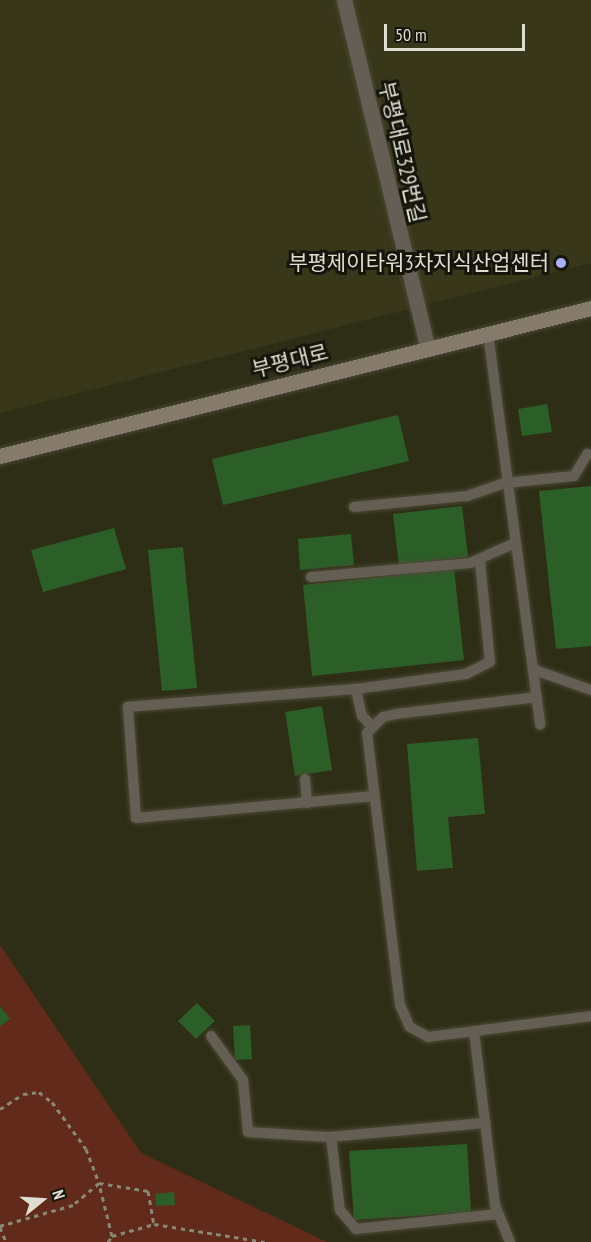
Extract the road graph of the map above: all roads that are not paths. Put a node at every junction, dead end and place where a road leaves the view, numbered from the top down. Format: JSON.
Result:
{"nodes":[{"id":1,"x":344,"y":0,"type":"edge"},
{"id":2,"x":591,"y":308,"type":"edge"},
{"id":3,"x":488,"y":333,"type":"junction"},
{"id":4,"x":428,"y":349,"type":"junction"},
{"id":5,"x":587,"y":454,"type":"dead end"},
{"id":6,"x":0,"y":456,"type":"edge"},
{"id":7,"x":505,"y":483,"type":"junction"},
{"id":8,"x":354,"y":507,"type":"dead end"},
{"id":9,"x":515,"y":543,"type":"junction"},
{"id":10,"x":480,"y":561,"type":"junction"},
{"id":11,"x":311,"y":577,"type":"dead end"},
{"id":12,"x":535,"y":670,"type":"junction"},
{"id":13,"x":356,"y":689,"type":"junction"},
{"id":14,"x":591,"y":690,"type":"edge"},
{"id":15,"x":537,"y":697,"type":"junction"},
{"id":16,"x":371,"y":725,"type":"junction"},
{"id":17,"x":540,"y":725,"type":"dead end"},
{"id":18,"x":305,"y":779,"type":"dead end"},
{"id":19,"x":374,"y":796,"type":"junction"},
{"id":20,"x":307,"y":802,"type":"junction"},
{"id":21,"x":591,"y":1016,"type":"edge"},
{"id":22,"x":474,"y":1031,"type":"junction"},
{"id":23,"x":212,"y":1036,"type":"dead end"},
{"id":24,"x":485,"y":1123,"type":"junction"},
{"id":25,"x":331,"y":1137,"type":"junction"},
{"id":26,"x":498,"y":1214,"type":"junction"},
{"id":27,"x":510,"y":1242,"type":"edge"}],
"edges":[{"from":1,"to":4,"type":"street","name":"부평대로329번길"},
{"from":2,"to":3,"type":"main road","name":"부평대로"},
{"from":3,"to":4,"type":"main road","name":"부평대로"},
{"from":3,"to":7,"type":"lane"},
{"from":4,"to":6,"type":"main road","name":"부평대로"},
{"from":5,"to":7,"type":"lane"},
{"from":7,"to":8,"type":"lane"},
{"from":7,"to":9,"type":"lane"},
{"from":9,"to":10,"type":"lane"},
{"from":9,"to":12,"type":"lane"},
{"from":10,"to":11,"type":"lane"},
{"from":10,"to":13,"type":"lane"},
{"from":12,"to":14,"type":"lane"},
{"from":12,"to":15,"type":"lane"},
{"from":13,"to":16,"type":"lane"},
{"from":13,"to":20,"type":"lane"},
{"from":15,"to":16,"type":"lane"},
{"from":15,"to":17,"type":"lane"},
{"from":16,"to":19,"type":"lane"},
{"from":18,"to":20,"type":"lane"},
{"from":19,"to":20,"type":"lane"},
{"from":19,"to":22,"type":"lane"},
{"from":21,"to":22,"type":"lane"},
{"from":22,"to":24,"type":"lane"},
{"from":23,"to":25,"type":"lane"},
{"from":24,"to":25,"type":"lane"},
{"from":24,"to":26,"type":"lane"},
{"from":25,"to":26,"type":"lane"},
{"from":26,"to":27,"type":"lane"}]}
